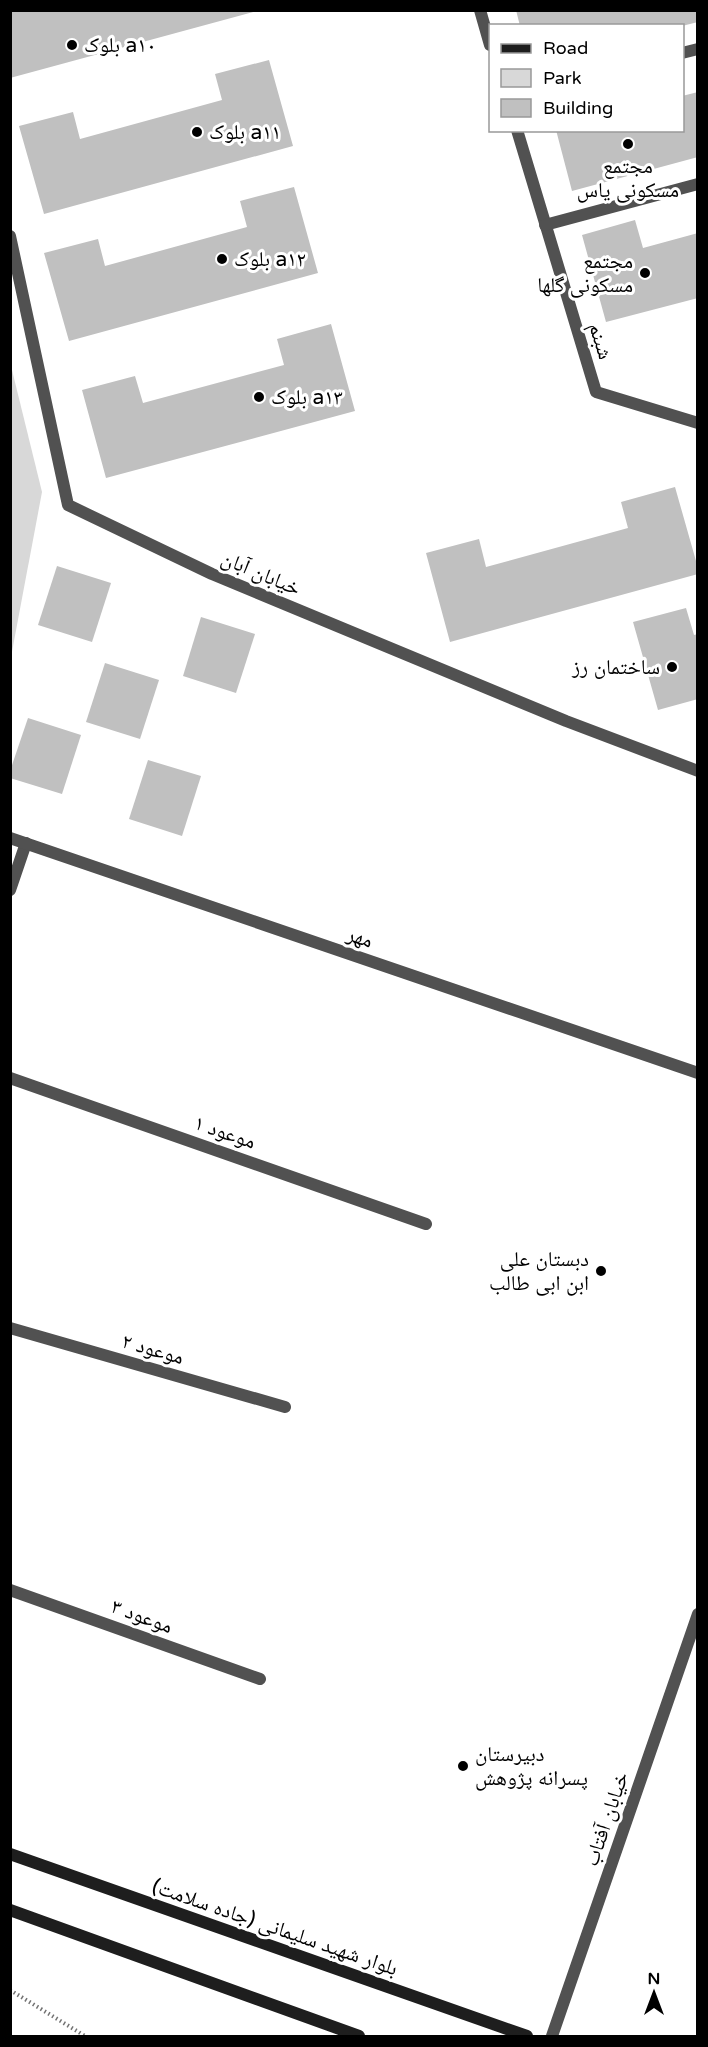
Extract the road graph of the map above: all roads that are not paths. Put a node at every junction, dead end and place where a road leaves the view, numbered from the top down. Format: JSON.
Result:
{"nodes":[{"id":1,"x":480,"y":10,"type":"edge"},
{"id":2,"x":489,"y":42,"type":"edge"},
{"id":3,"x":518,"y":132,"type":"edge"},
{"id":4,"x":698,"y":184,"type":"edge"},
{"id":5,"x":545,"y":225,"type":"junction"},
{"id":6,"x":10,"y":236,"type":"edge"},
{"id":7,"x":698,"y":423,"type":"edge"},
{"id":8,"x":698,"y":771,"type":"edge"},
{"id":9,"x":10,"y":838,"type":"edge"},
{"id":10,"x":26,"y":843,"type":"junction"},
{"id":11,"x":10,"y":890,"type":"edge"},
{"id":12,"x":698,"y":1073,"type":"edge"},
{"id":13,"x":10,"y":1077,"type":"edge"},
{"id":14,"x":426,"y":1224,"type":"dead end"},
{"id":15,"x":10,"y":1328,"type":"edge"},
{"id":16,"x":285,"y":1407,"type":"dead end"},
{"id":17,"x":10,"y":1590,"type":"edge"},
{"id":18,"x":698,"y":1614,"type":"edge"},
{"id":19,"x":260,"y":1679,"type":"dead end"},
{"id":20,"x":10,"y":1854,"type":"edge"},
{"id":21,"x":10,"y":1910,"type":"edge"},
{"id":22,"x":359,"y":2037,"type":"edge"},
{"id":23,"x":527,"y":2037,"type":"edge"},
{"id":24,"x":552,"y":2037,"type":"edge"}],
"edges":[{"from":1,"to":2,"type":"street"},
{"from":3,"to":5,"type":"street","name":"شبنم"},
{"from":4,"to":5,"type":"street"},
{"from":5,"to":7,"type":"street","name":"شبنم"},
{"from":6,"to":8,"type":"street","name":"خیابان آبان"},
{"from":9,"to":10,"type":"street","name":"مهر"},
{"from":10,"to":11,"type":"street"},
{"from":10,"to":12,"type":"street","name":"مهر"},
{"from":13,"to":14,"type":"street","name":"موعود ۱"},
{"from":15,"to":16,"type":"street","name":"موعود ۲"},
{"from":17,"to":19,"type":"street","name":"موعود ۳"},
{"from":18,"to":24,"type":"street","name":"خیابان آفتاب"},
{"from":20,"to":23,"type":"main road","name":"بلوار شهید سلیمانی (جاده سلامت)"},
{"from":21,"to":22,"type":"main road"}]}
